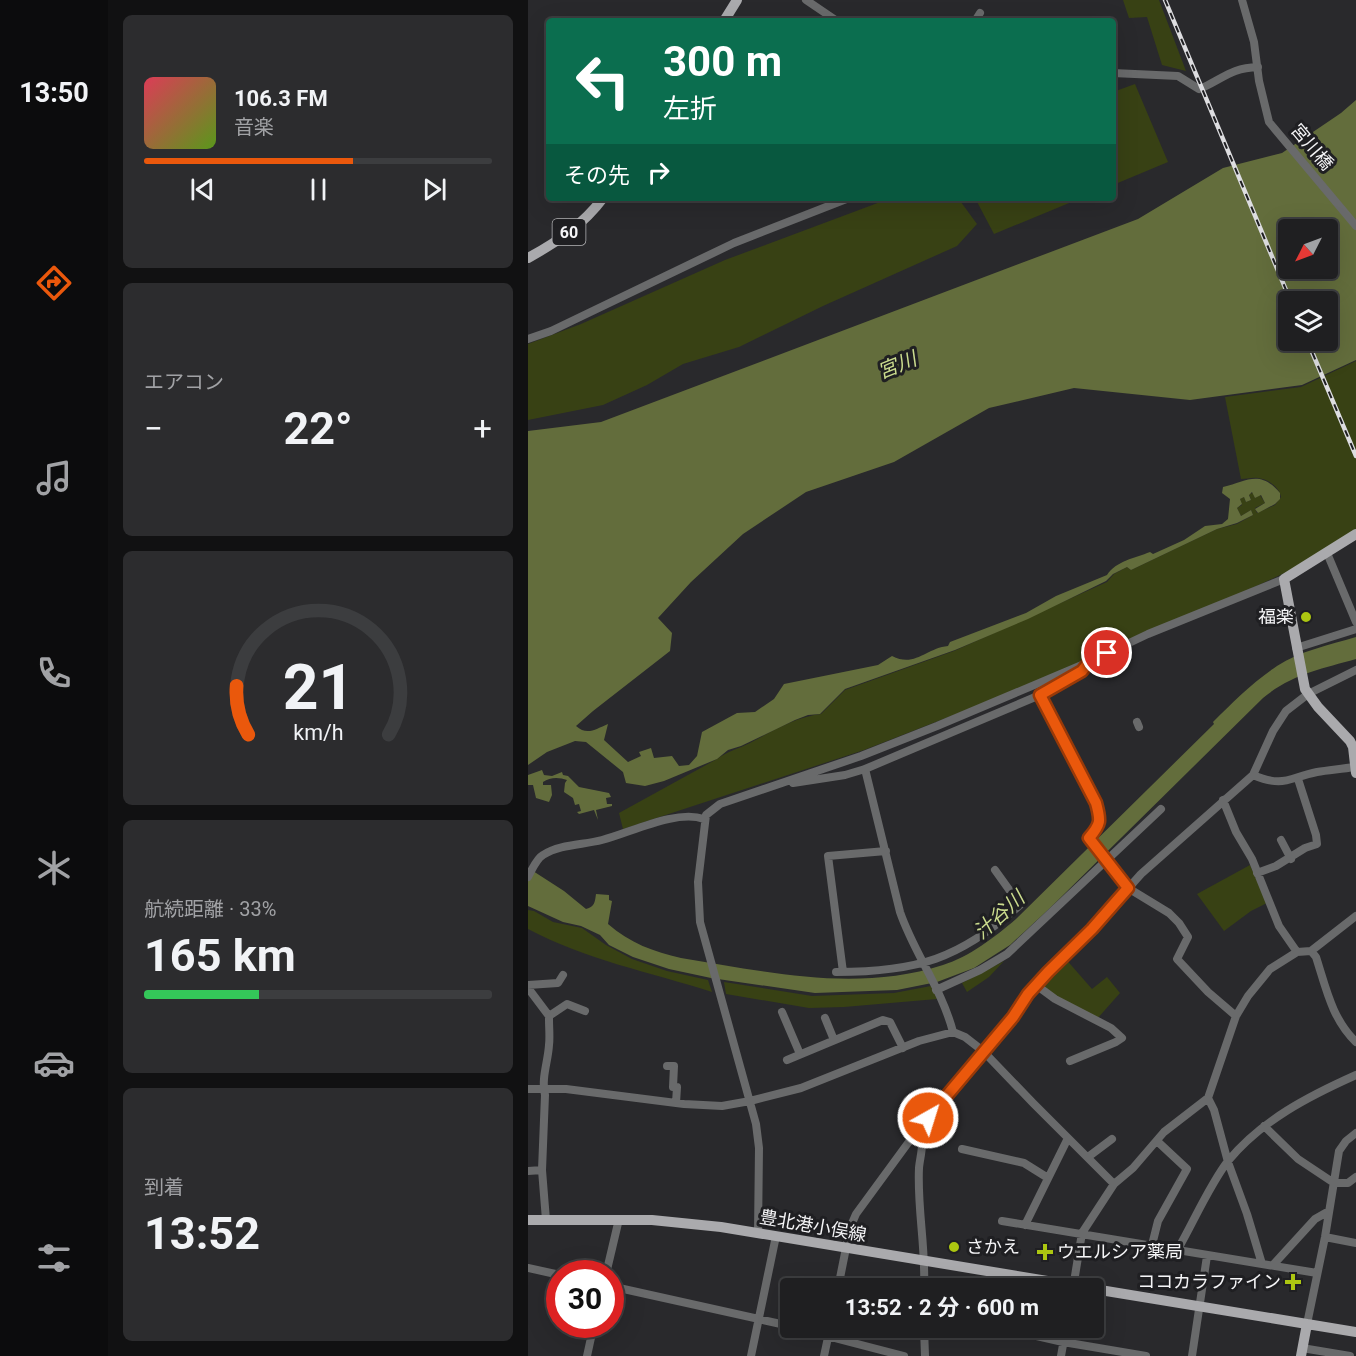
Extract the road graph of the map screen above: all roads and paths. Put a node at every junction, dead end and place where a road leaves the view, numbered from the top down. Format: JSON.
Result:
{"nodes":[{"id":1,"x":737,"y":0,"type":"edge"},
{"id":2,"x":806,"y":0,"type":"edge"},
{"id":3,"x":1242,"y":0,"type":"edge"},
{"id":4,"x":980,"y":13,"type":"dead end"},
{"id":5,"x":726,"y":18,"type":"edge"},
{"id":6,"x":833,"y":18,"type":"edge"},
{"id":7,"x":977,"y":18,"type":"edge"},
{"id":8,"x":1258,"y":67,"type":"junction"},
{"id":9,"x":1116,"y":73,"type":"edge"},
{"id":10,"x":600,"y":201,"type":"edge"},
{"id":11,"x":841,"y":201,"type":"edge"},
{"id":12,"x":1356,"y":226,"type":"edge"},
{"id":13,"x":528,"y":258,"type":"edge"},
{"id":14,"x":528,"y":339,"type":"edge"},
{"id":15,"x":1356,"y":534,"type":"edge"},
{"id":16,"x":1327,"y":553,"type":"junction"},
{"id":17,"x":1284,"y":579,"type":"junction"},
{"id":18,"x":1356,"y":622,"type":"edge"},
{"id":19,"x":1356,"y":629,"type":"edge"},
{"id":20,"x":1296,"y":650,"type":"junction"},
{"id":21,"x":1089,"y":662,"type":"junction"},
{"id":22,"x":1356,"y":670,"type":"edge"},
{"id":23,"x":1308,"y":694,"type":"junction"},
{"id":24,"x":1040,"y":695,"type":"junction"},
{"id":25,"x":865,"y":769,"type":"junction"},
{"id":26,"x":1355,"y":770,"type":"edge"},
{"id":27,"x":1253,"y":775,"type":"junction"},
{"id":28,"x":1298,"y":779,"type":"junction"},
{"id":29,"x":784,"y":782,"type":"junction"},
{"id":30,"x":1223,"y":800,"type":"junction"},
{"id":31,"x":1161,"y":808,"type":"dead end"},
{"id":32,"x":704,"y":819,"type":"junction"},
{"id":33,"x":1281,"y":840,"type":"dead end"},
{"id":34,"x":886,"y":851,"type":"junction"},
{"id":35,"x":1291,"y":859,"type":"junction"},
{"id":36,"x":1106,"y":860,"type":"junction"},
{"id":37,"x":995,"y":870,"type":"dead end"},
{"id":38,"x":530,"y":873,"type":"edge"},
{"id":39,"x":1257,"y":873,"type":"junction"},
{"id":40,"x":1128,"y":888,"type":"junction"},
{"id":41,"x":1356,"y":916,"type":"edge"},
{"id":42,"x":1311,"y":951,"type":"junction"},
{"id":43,"x":1297,"y":952,"type":"junction"},
{"id":44,"x":925,"y":964,"type":"junction"},
{"id":45,"x":563,"y":975,"type":"dead end"},
{"id":46,"x":1036,"y":985,"type":"junction"},
{"id":47,"x":528,"y":987,"type":"edge"},
{"id":48,"x":935,"y":988,"type":"junction"},
{"id":49,"x":585,"y":1011,"type":"dead end"},
{"id":50,"x":782,"y":1012,"type":"dead end"},
{"id":51,"x":549,"y":1016,"type":"junction"},
{"id":52,"x":1236,"y":1016,"type":"junction"},
{"id":53,"x":825,"y":1018,"type":"dead end"},
{"id":54,"x":953,"y":1032,"type":"junction"},
{"id":55,"x":834,"y":1040,"type":"junction"},
{"id":56,"x":1356,"y":1042,"type":"edge"},
{"id":57,"x":903,"y":1048,"type":"junction"},
{"id":58,"x":983,"y":1051,"type":"junction"},
{"id":59,"x":801,"y":1054,"type":"junction"},
{"id":60,"x":787,"y":1060,"type":"dead end"},
{"id":61,"x":1070,"y":1061,"type":"dead end"},
{"id":62,"x":667,"y":1066,"type":"dead end"},
{"id":63,"x":1356,"y":1075,"type":"edge"},
{"id":64,"x":528,"y":1089,"type":"edge"},
{"id":65,"x":543,"y":1089,"type":"junction"},
{"id":66,"x":1208,"y":1098,"type":"junction"},
{"id":67,"x":750,"y":1101,"type":"junction"},
{"id":68,"x":676,"y":1103,"type":"junction"},
{"id":69,"x":1264,"y":1126,"type":"junction"},
{"id":70,"x":917,"y":1133,"type":"junction"},
{"id":71,"x":1356,"y":1133,"type":"edge"},
{"id":72,"x":1068,"y":1138,"type":"junction"},
{"id":73,"x":1112,"y":1139,"type":"dead end"},
{"id":74,"x":1157,"y":1141,"type":"junction"},
{"id":75,"x":962,"y":1149,"type":"dead end"},
{"id":76,"x":1088,"y":1157,"type":"junction"},
{"id":77,"x":1228,"y":1162,"type":"junction"},
{"id":78,"x":542,"y":1170,"type":"junction"},
{"id":79,"x":528,"y":1171,"type":"edge"},
{"id":80,"x":1356,"y":1177,"type":"edge"},
{"id":81,"x":1048,"y":1178,"type":"junction"},
{"id":82,"x":1334,"y":1183,"type":"junction"},
{"id":83,"x":1114,"y":1184,"type":"junction"},
{"id":84,"x":1329,"y":1211,"type":"junction"},
{"id":85,"x":619,"y":1219,"type":"junction"},
{"id":86,"x":528,"y":1220,"type":"edge"},
{"id":87,"x":546,"y":1220,"type":"junction"},
{"id":88,"x":1002,"y":1221,"type":"dead end"},
{"id":89,"x":1025,"y":1225,"type":"junction"},
{"id":90,"x":758,"y":1233,"type":"junction"},
{"id":91,"x":1082,"y":1233,"type":"junction"},
{"id":92,"x":777,"y":1236,"type":"junction"},
{"id":93,"x":1325,"y":1237,"type":"junction"},
{"id":94,"x":1356,"y":1244,"type":"edge"},
{"id":95,"x":1152,"y":1245,"type":"junction"},
{"id":96,"x":846,"y":1248,"type":"junction"},
{"id":97,"x":1178,"y":1249,"type":"junction"},
{"id":98,"x":1208,"y":1256,"type":"junction"},
{"id":99,"x":609,"y":1260,"type":"edge"},
{"id":100,"x":926,"y":1262,"type":"junction"},
{"id":101,"x":1262,"y":1264,"type":"junction"},
{"id":102,"x":1273,"y":1266,"type":"junction"},
{"id":103,"x":528,"y":1268,"type":"edge"},
{"id":104,"x":546,"y":1272,"type":"edge"},
{"id":105,"x":1317,"y":1273,"type":"junction"},
{"id":106,"x":840,"y":1278,"type":"edge"},
{"id":107,"x":925,"y":1278,"type":"edge"},
{"id":108,"x":1020,"y":1278,"type":"edge"},
{"id":109,"x":1074,"y":1278,"type":"edge"},
{"id":110,"x":624,"y":1289,"type":"edge"},
{"id":111,"x":1104,"y":1291,"type":"edge"},
{"id":112,"x":1199,"y":1306,"type":"junction"},
{"id":113,"x":760,"y":1318,"type":"junction"},
{"id":114,"x":780,"y":1323,"type":"edge"},
{"id":115,"x":1306,"y":1324,"type":"junction"},
{"id":116,"x":1356,"y":1332,"type":"edge"},
{"id":117,"x":591,"y":1338,"type":"edge"},
{"id":118,"x":828,"y":1338,"type":"edge"},
{"id":119,"x":850,"y":1338,"type":"edge"},
{"id":120,"x":924,"y":1338,"type":"edge"},
{"id":121,"x":1045,"y":1338,"type":"edge"},
{"id":122,"x":1064,"y":1338,"type":"edge"},
{"id":123,"x":1063,"y":1342,"type":"junction"},
{"id":124,"x":1302,"y":1352,"type":"edge"},
{"id":125,"x":587,"y":1356,"type":"edge"},
{"id":126,"x":752,"y":1356,"type":"edge"},
{"id":127,"x":824,"y":1356,"type":"edge"},
{"id":128,"x":904,"y":1356,"type":"edge"},
{"id":129,"x":925,"y":1356,"type":"edge"},
{"id":130,"x":1061,"y":1356,"type":"edge"},
{"id":131,"x":1146,"y":1356,"type":"edge"},
{"id":132,"x":1192,"y":1356,"type":"edge"},
{"id":133,"x":1350,"y":1356,"type":"edge"}],
"edges":[{"from":1,"to":5,"type":"main road"},
{"from":2,"to":6,"type":"street"},
{"from":3,"to":8,"type":"street","name":"宮川橋"},
{"from":4,"to":7,"type":"street"},
{"from":8,"to":9,"type":"street"},
{"from":8,"to":12,"type":"street","name":"宮川橋"},
{"from":10,"to":13,"type":"main road","number":"60"},
{"from":11,"to":14,"type":"street"},
{"from":15,"to":16,"type":"main road"},
{"from":16,"to":17,"type":"main road"},
{"from":16,"to":18,"type":"street"},
{"from":17,"to":20,"type":"main road"},
{"from":17,"to":21,"type":"street"},
{"from":19,"to":20,"type":"street"},
{"from":20,"to":23,"type":"main road"},
{"from":21,"to":24,"type":"street"},
{"from":21,"to":29,"type":"street"},
{"from":22,"to":23,"type":"street"},
{"from":23,"to":26,"type":"main road"},
{"from":23,"to":27,"type":"street"},
{"from":24,"to":25,"type":"street"},
{"from":24,"to":36,"type":"street"},
{"from":25,"to":29,"type":"street"},
{"from":25,"to":34,"type":"street"},
{"from":26,"to":28,"type":"street"},
{"from":27,"to":28,"type":"street"},
{"from":27,"to":30,"type":"street"},
{"from":28,"to":35,"type":"street"},
{"from":29,"to":32,"type":"street"},
{"from":30,"to":39,"type":"street"},
{"from":30,"to":40,"type":"street"},
{"from":31,"to":36,"type":"street"},
{"from":32,"to":38,"type":"street"},
{"from":32,"to":67,"type":"street"},
{"from":33,"to":35,"type":"street"},
{"from":34,"to":44,"type":"street"},
{"from":34,"to":44,"type":"street"},
{"from":35,"to":39,"type":"street"},
{"from":36,"to":40,"type":"street"},
{"from":36,"to":48,"type":"street"},
{"from":37,"to":44,"type":"street"},
{"from":39,"to":43,"type":"street"},
{"from":40,"to":46,"type":"street"},
{"from":40,"to":52,"type":"street"},
{"from":41,"to":42,"type":"street"},
{"from":42,"to":43,"type":"street"},
{"from":42,"to":56,"type":"street"},
{"from":43,"to":52,"type":"street"},
{"from":44,"to":48,"type":"street"},
{"from":45,"to":47,"type":"street"},
{"from":46,"to":58,"type":"street"},
{"from":46,"to":61,"type":"street"},
{"from":47,"to":51,"type":"street"},
{"from":48,"to":54,"type":"street"},
{"from":49,"to":51,"type":"street"},
{"from":50,"to":59,"type":"street"},
{"from":51,"to":65,"type":"street"},
{"from":52,"to":66,"type":"street"},
{"from":53,"to":55,"type":"street"},
{"from":54,"to":57,"type":"street"},
{"from":54,"to":58,"type":"street"},
{"from":55,"to":57,"type":"street"},
{"from":55,"to":59,"type":"street"},
{"from":57,"to":67,"type":"street"},
{"from":58,"to":70,"type":"street"},
{"from":58,"to":72,"type":"street"},
{"from":59,"to":60,"type":"street"},
{"from":62,"to":68,"type":"street"},
{"from":63,"to":69,"type":"street"},
{"from":64,"to":65,"type":"street"},
{"from":65,"to":68,"type":"street"},
{"from":65,"to":78,"type":"street"},
{"from":66,"to":74,"type":"street"},
{"from":66,"to":77,"type":"street"},
{"from":67,"to":68,"type":"street"},
{"from":67,"to":90,"type":"street"},
{"from":69,"to":77,"type":"street"},
{"from":69,"to":82,"type":"street"},
{"from":70,"to":96,"type":"street"},
{"from":70,"to":100,"type":"street"},
{"from":71,"to":82,"type":"street"},
{"from":72,"to":76,"type":"street"},
{"from":72,"to":81,"type":"street"},
{"from":73,"to":76,"type":"street"},
{"from":74,"to":83,"type":"street"},
{"from":74,"to":95,"type":"street"},
{"from":75,"to":81,"type":"street"},
{"from":76,"to":83,"type":"street"},
{"from":77,"to":97,"type":"street"},
{"from":77,"to":101,"type":"street"},
{"from":78,"to":79,"type":"street"},
{"from":78,"to":87,"type":"street"},
{"from":80,"to":82,"type":"street"},
{"from":81,"to":89,"type":"street"},
{"from":82,"to":84,"type":"street"},
{"from":83,"to":91,"type":"street"},
{"from":84,"to":93,"type":"street"},
{"from":84,"to":102,"type":"street"},
{"from":85,"to":87,"type":"main road","name":"豊北港小俣線"},
{"from":85,"to":90,"type":"main road","name":"豊北港小俣線"},
{"from":85,"to":99,"type":"street"},
{"from":86,"to":87,"type":"main road","name":"豊北港小俣線"},
{"from":88,"to":89,"type":"street"},
{"from":89,"to":91,"type":"street"},
{"from":90,"to":92,"type":"main road","name":"豊北港小俣線"},
{"from":91,"to":95,"type":"street"},
{"from":91,"to":109,"type":"street"},
{"from":92,"to":96,"type":"main road","name":"豊北港小俣線"},
{"from":92,"to":113,"type":"street"},
{"from":93,"to":94,"type":"street"},
{"from":93,"to":105,"type":"street"},
{"from":95,"to":97,"type":"street"},
{"from":96,"to":100,"type":"main road","name":"豊北港小俣線"},
{"from":96,"to":106,"type":"street"},
{"from":97,"to":98,"type":"street"},
{"from":98,"to":101,"type":"street"},
{"from":98,"to":112,"type":"street"},
{"from":100,"to":107,"type":"street"},
{"from":100,"to":108,"type":"main road","name":"豊北港小俣線"},
{"from":101,"to":102,"type":"street"},
{"from":102,"to":105,"type":"street"},
{"from":103,"to":104,"type":"street"},
{"from":105,"to":115,"type":"street"},
{"from":110,"to":113,"type":"street"},
{"from":111,"to":112,"type":"main road","name":"豊北港小俣線"},
{"from":112,"to":115,"type":"main road","name":"豊北港小俣線"},
{"from":112,"to":132,"type":"street"},
{"from":113,"to":114,"type":"street"},
{"from":113,"to":126,"type":"street"},
{"from":115,"to":116,"type":"main road","name":"豊北港小俣線"},
{"from":115,"to":124,"type":"main road"},
{"from":117,"to":125,"type":"street"},
{"from":118,"to":127,"type":"street"},
{"from":119,"to":128,"type":"street"},
{"from":120,"to":129,"type":"street"},
{"from":121,"to":123,"type":"street"},
{"from":122,"to":123,"type":"street"},
{"from":123,"to":130,"type":"street"},
{"from":123,"to":131,"type":"street"},
{"from":124,"to":133,"type":"street"}]}
